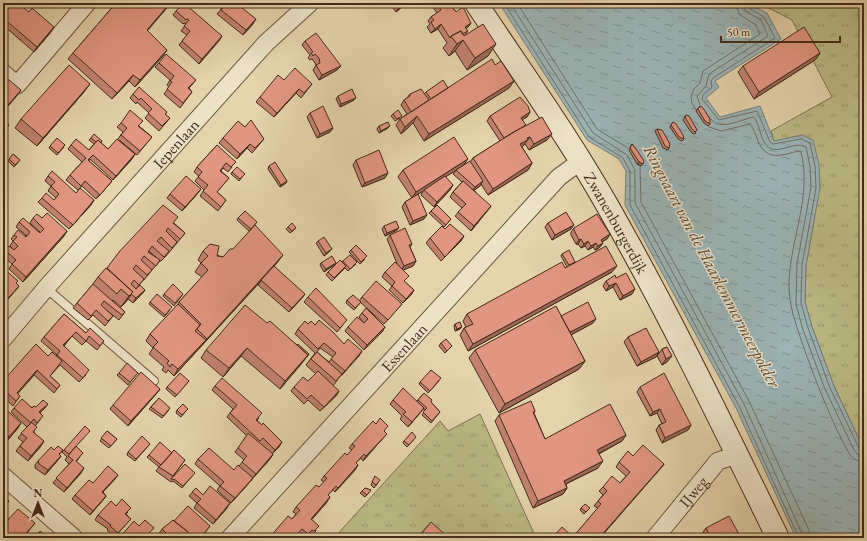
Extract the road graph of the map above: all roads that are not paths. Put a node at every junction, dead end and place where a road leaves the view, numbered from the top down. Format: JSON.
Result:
{"nodes":[{"id":1,"x":87,"y":3,"type":"edge"},
{"id":2,"x":310,"y":3,"type":"edge"},
{"id":3,"x":476,"y":3,"type":"edge"},
{"id":4,"x":3,"y":73,"type":"edge"},
{"id":5,"x":580,"y":161,"type":"junction"},
{"id":6,"x":46,"y":288,"type":"junction"},
{"id":7,"x":3,"y":338,"type":"edge"},
{"id":8,"x":154,"y":381,"type":"edge"},
{"id":9,"x":737,"y":455,"type":"junction"},
{"id":10,"x":3,"y":476,"type":"edge"},
{"id":11,"x":74,"y":538,"type":"edge"},
{"id":12,"x":230,"y":538,"type":"edge"},
{"id":13,"x":655,"y":538,"type":"edge"},
{"id":14,"x":778,"y":538,"type":"edge"}],
"edges":[{"from":1,"to":4,"type":"street"},
{"from":2,"to":6,"type":"street","name":"Iepenlaan"},
{"from":3,"to":5,"type":"street","name":"Zwanenburgerdijk"},
{"from":5,"to":9,"type":"street","name":"Zwanenburgerdijk"},
{"from":5,"to":12,"type":"street","name":"Essenlaan"},
{"from":6,"to":7,"type":"street","name":"Iepenlaan"},
{"from":6,"to":8,"type":"lane"},
{"from":9,"to":13,"type":"street","name":"IJweg"},
{"from":9,"to":14,"type":"street","name":"Zwanenburgerdijk"},
{"from":10,"to":11,"type":"street"}]}
